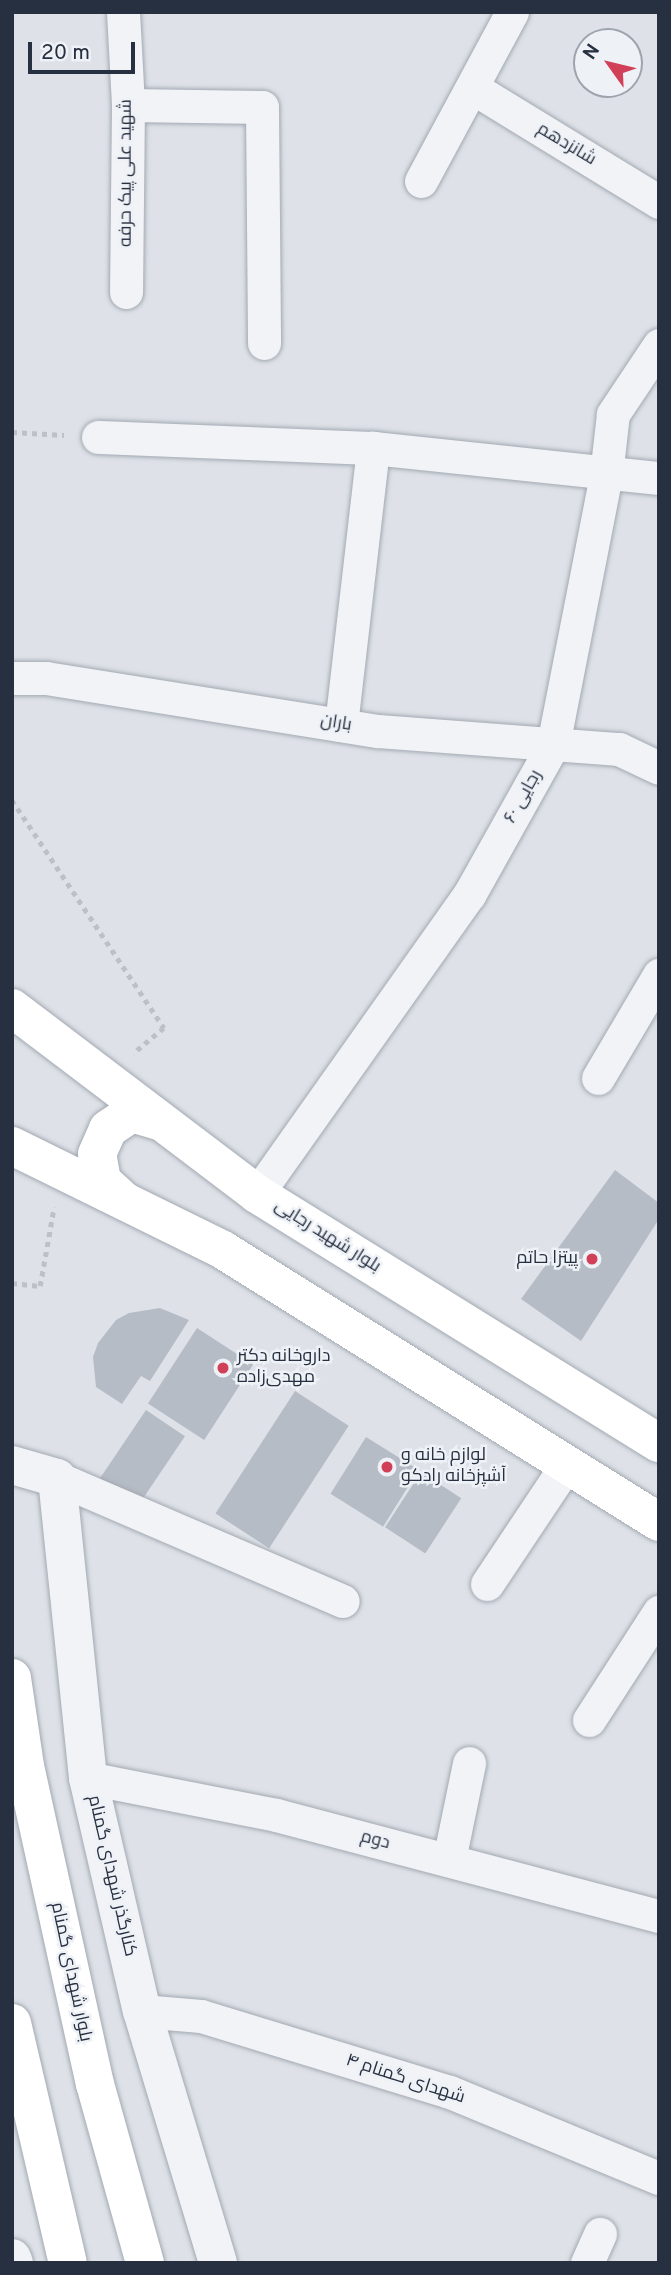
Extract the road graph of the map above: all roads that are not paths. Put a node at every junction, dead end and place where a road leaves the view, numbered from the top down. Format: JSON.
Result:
{"nodes":[{"id":1,"x":122,"y":12,"type":"edge"},
{"id":2,"x":512,"y":12,"type":"edge"},
{"id":3,"x":472,"y":88,"type":"junction"},
{"id":4,"x":128,"y":106,"type":"junction"},
{"id":5,"x":421,"y":181,"type":"dead end"},
{"id":6,"x":659,"y":202,"type":"edge"},
{"id":7,"x":126,"y":292,"type":"dead end"},
{"id":8,"x":264,"y":343,"type":"dead end"},
{"id":9,"x":659,"y":345,"type":"edge"},
{"id":10,"x":98,"y":437,"type":"road end"},
{"id":11,"x":373,"y":448,"type":"junction"},
{"id":12,"x":606,"y":475,"type":"junction"},
{"id":13,"x":659,"y":478,"type":"edge"},
{"id":14,"x":12,"y":678,"type":"edge"},
{"id":15,"x":341,"y":725,"type":"junction"},
{"id":16,"x":553,"y":745,"type":"junction"},
{"id":17,"x":659,"y":768,"type":"edge"},
{"id":18,"x":659,"y":975,"type":"edge"},
{"id":19,"x":12,"y":1008,"type":"edge"},
{"id":20,"x":598,"y":1078,"type":"dead end"},
{"id":21,"x":159,"y":1121,"type":"junction"},
{"id":22,"x":12,"y":1146,"type":"edge"},
{"id":23,"x":257,"y":1194,"type":"junction"},
{"id":24,"x":123,"y":1200,"type":"junction"},
{"id":25,"x":656,"y":1438,"type":"edge"},
{"id":26,"x":567,"y":1464,"type":"junction"},
{"id":27,"x":12,"y":1465,"type":"edge"},
{"id":28,"x":57,"y":1478,"type":"junction"},
{"id":29,"x":659,"y":1522,"type":"edge"},
{"id":30,"x":487,"y":1584,"type":"dead end"},
{"id":31,"x":343,"y":1601,"type":"dead end"},
{"id":32,"x":659,"y":1612,"type":"edge"},
{"id":33,"x":12,"y":1678,"type":"edge"},
{"id":34,"x":589,"y":1720,"type":"dead end"},
{"id":35,"x":470,"y":1763,"type":"dead end"},
{"id":36,"x":88,"y":1778,"type":"junction"},
{"id":37,"x":449,"y":1860,"type":"junction"},
{"id":38,"x":657,"y":1906,"type":"edge"},
{"id":39,"x":142,"y":2011,"type":"junction"},
{"id":40,"x":12,"y":2023,"type":"edge"},
{"id":41,"x":659,"y":2178,"type":"edge"},
{"id":42,"x":206,"y":2224,"type":"junction"},
{"id":43,"x":68,"y":2263,"type":"edge"},
{"id":44,"x":145,"y":2263,"type":"edge"},
{"id":45,"x":194,"y":2263,"type":"edge"},
{"id":46,"x":218,"y":2263,"type":"edge"}],
"edges":[{"from":1,"to":4,"type":"street","name":"شهید علی پیک حرفه"},
{"from":2,"to":3,"type":"street"},
{"from":3,"to":5,"type":"street"},
{"from":3,"to":6,"type":"street","name":"شانزدهم"},
{"from":4,"to":7,"type":"street","name":"شهید علی پیک حرفه"},
{"from":4,"to":8,"type":"street"},
{"from":9,"to":12,"type":"street","name":"رجایی ۶۰"},
{"from":10,"to":11,"type":"street"},
{"from":11,"to":12,"type":"street"},
{"from":11,"to":15,"type":"street"},
{"from":12,"to":13,"type":"street"},
{"from":12,"to":16,"type":"street","name":"رجایی ۶۰"},
{"from":14,"to":15,"type":"street","name":"باران"},
{"from":15,"to":16,"type":"street","name":"باران"},
{"from":16,"to":17,"type":"street","name":"باران"},
{"from":16,"to":23,"type":"street","name":"رجایی ۶۰"},
{"from":18,"to":20,"type":"street"},
{"from":19,"to":21,"type":"main road","name":"بلوار شهید رجایی"},
{"from":21,"to":23,"type":"main road","name":"بلوار شهید رجایی"},
{"from":21,"to":24,"type":"main road"},
{"from":22,"to":24,"type":"main road"},
{"from":23,"to":25,"type":"main road","name":"بلوار شهید رجایی"},
{"from":24,"to":26,"type":"main road"},
{"from":26,"to":29,"type":"main road"},
{"from":26,"to":30,"type":"street"},
{"from":27,"to":28,"type":"street"},
{"from":28,"to":31,"type":"street"},
{"from":28,"to":36,"type":"street","name":"کنارگذر شهدای گمنام"},
{"from":32,"to":34,"type":"street"},
{"from":33,"to":44,"type":"main road","name":"بلوار شهدای گمنام"},
{"from":35,"to":37,"type":"street"},
{"from":36,"to":37,"type":"street","name":"دوم"},
{"from":36,"to":39,"type":"street","name":"کنارگذر شهدای گمنام"},
{"from":37,"to":38,"type":"street","name":"دوم"},
{"from":39,"to":41,"type":"street","name":"شهدای گمنام ۴"},
{"from":39,"to":42,"type":"street","name":"کنارگذر شهدای گمنام"},
{"from":40,"to":43,"type":"main road"},
{"from":42,"to":45,"type":"street"},
{"from":42,"to":46,"type":"street","name":"کنارگذر شهدای گمنام"}]}
